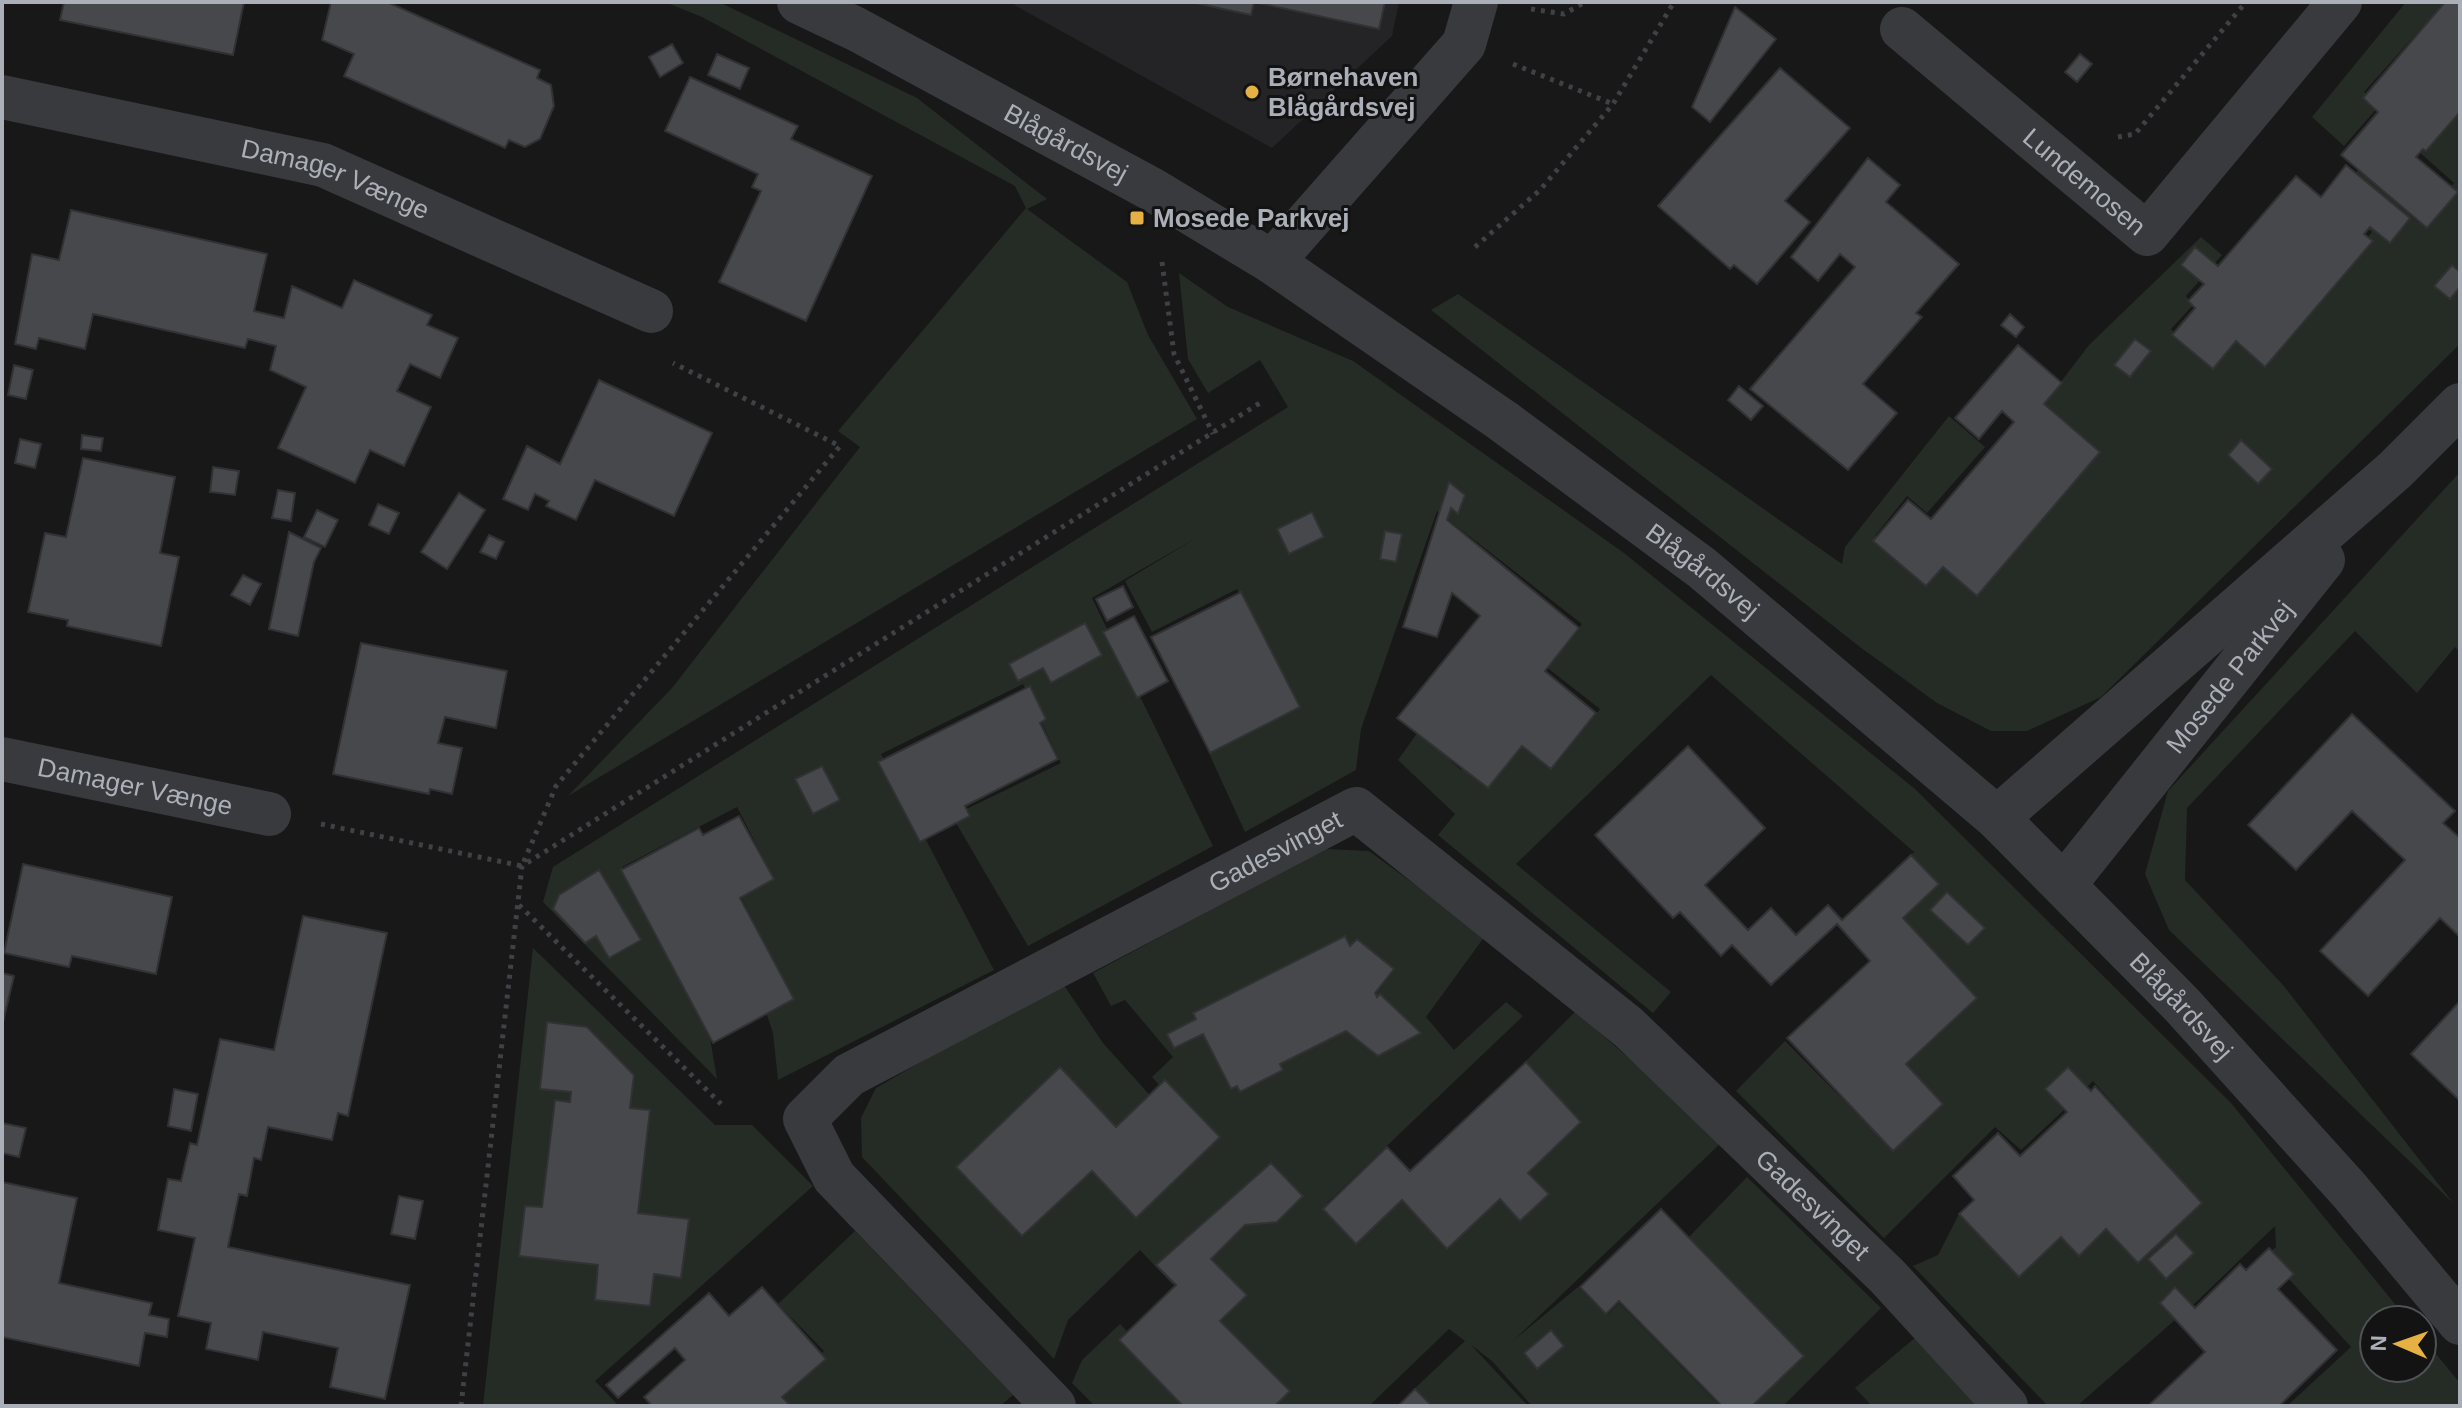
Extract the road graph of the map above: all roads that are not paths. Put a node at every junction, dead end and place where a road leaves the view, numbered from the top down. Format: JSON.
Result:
{"nodes":[{"id":1,"x":799,"y":2,"type":"edge"},
{"id":2,"x":2340,"y":2,"type":"edge"},
{"id":3,"x":1497,"y":4,"type":"edge"},
{"id":4,"x":1902,"y":29,"type":"dead end"},
{"id":5,"x":2,"y":97,"type":"edge"},
{"id":6,"x":1272,"y":262,"type":"junction"},
{"id":7,"x":651,"y":311,"type":"road end"},
{"id":8,"x":2460,"y":405,"type":"edge"},
{"id":9,"x":2395,"y":470,"type":"junction"},
{"id":10,"x":2,"y":759,"type":"edge"},
{"id":11,"x":269,"y":814,"type":"road end"},
{"id":12,"x":1997,"y":818,"type":"junction"},
{"id":13,"x":2064,"y":885,"type":"junction"},
{"id":14,"x":2460,"y":1323,"type":"edge"},
{"id":15,"x":1054,"y":1406,"type":"edge"},
{"id":16,"x":2006,"y":1406,"type":"edge"}],
"edges":[{"from":1,"to":6,"type":"street","name":"Blågårdsvej"},
{"from":2,"to":4,"type":"street","name":"Lundemosen"},
{"from":3,"to":6,"type":"street"},
{"from":5,"to":7,"type":"street","name":"Damager Vænge"},
{"from":6,"to":12,"type":"street","name":"Blågårdsvej"},
{"from":8,"to":9,"type":"street","name":"Mosede Parkvej"},
{"from":9,"to":12,"type":"street","name":"Mosede Parkvej"},
{"from":9,"to":13,"type":"street","name":"Mosede Parkvej"},
{"from":10,"to":11,"type":"street","name":"Damager Vænge"},
{"from":12,"to":13,"type":"street","name":"Blågårdsvej"},
{"from":13,"to":14,"type":"street","name":"Blågårdsvej"},
{"from":15,"to":16,"type":"street","name":"Gadesvinget"}]}
